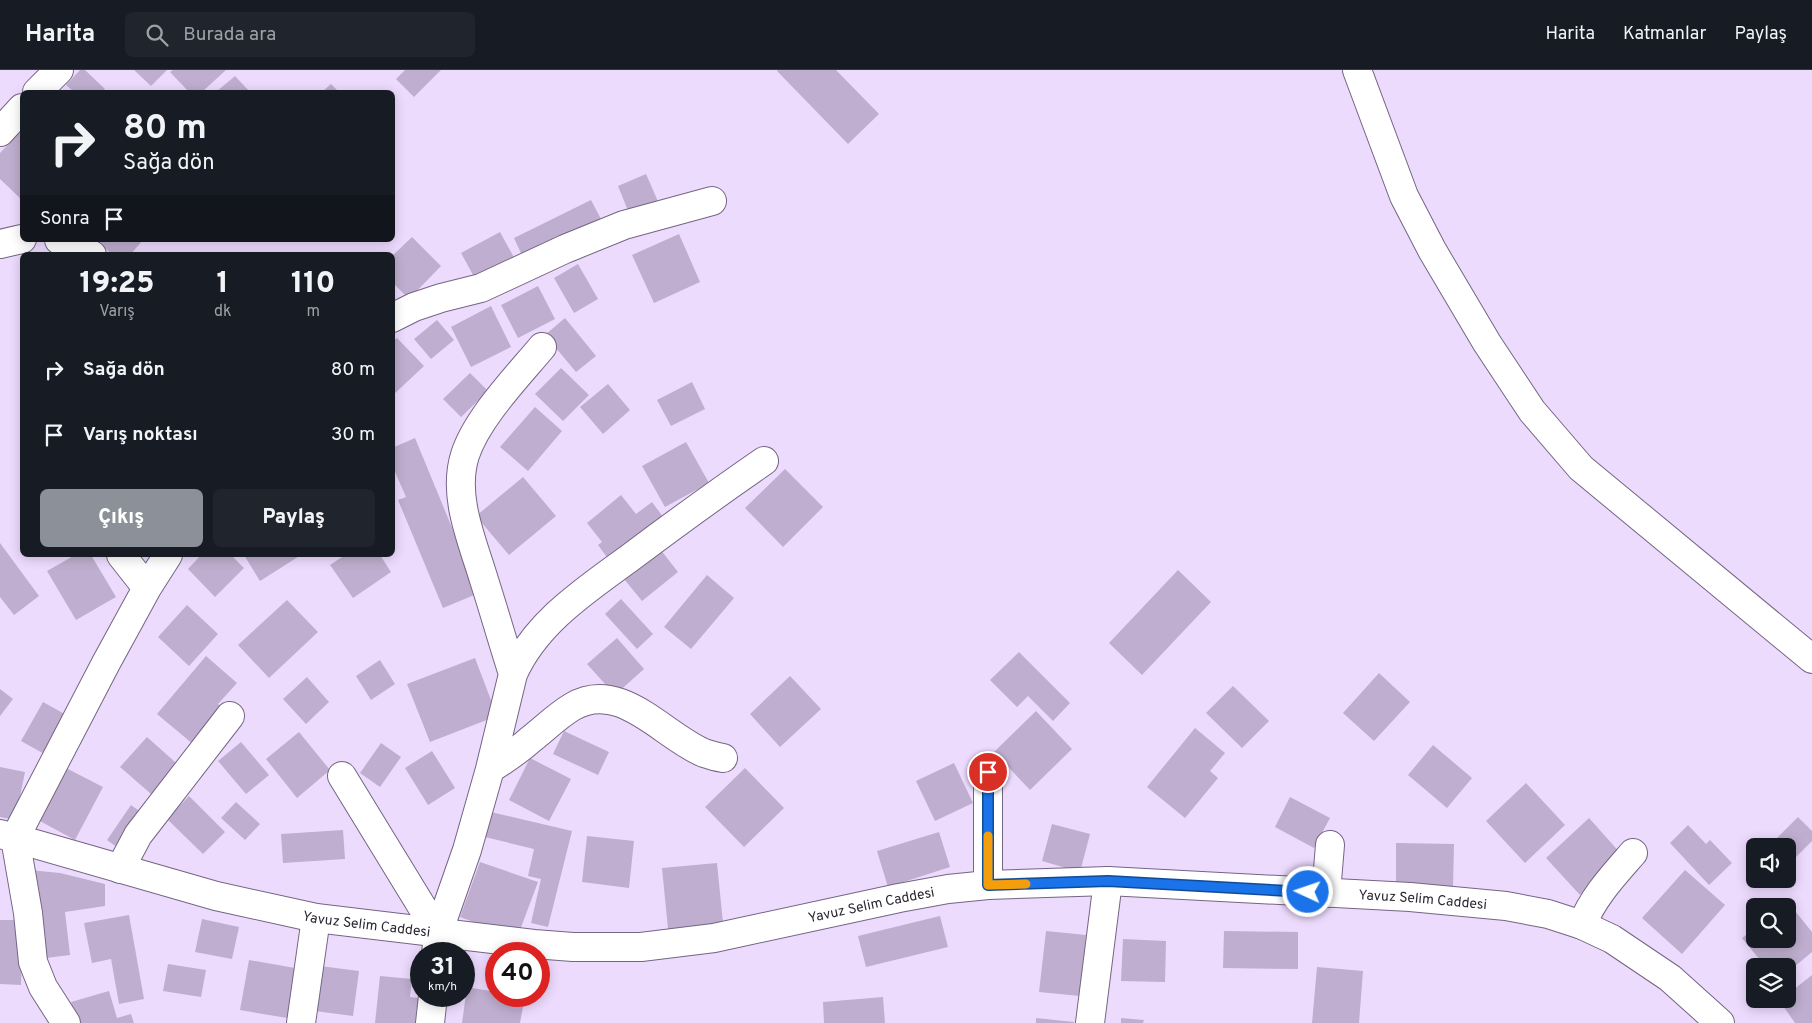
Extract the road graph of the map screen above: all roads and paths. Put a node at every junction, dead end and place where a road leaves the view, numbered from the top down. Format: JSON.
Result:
{"nodes":[{"id":1,"x":1356,"y":70,"type":"edge"},
{"id":2,"x":20,"y":110,"type":"edge"},
{"id":3,"x":0,"y":132,"type":"edge"},
{"id":4,"x":712,"y":201,"type":"dead end"},
{"id":5,"x":20,"y":239,"type":"edge"},
{"id":6,"x":65,"y":242,"type":"edge"},
{"id":7,"x":0,"y":244,"type":"edge"},
{"id":8,"x":87,"y":252,"type":"edge"},
{"id":9,"x":395,"y":316,"type":"edge"},
{"id":10,"x":542,"y":347,"type":"dead end"},
{"id":11,"x":764,"y":461,"type":"dead end"},
{"id":12,"x":122,"y":557,"type":"edge"},
{"id":13,"x":167,"y":557,"type":"edge"},
{"id":14,"x":147,"y":588,"type":"junction"},
{"id":15,"x":1812,"y":658,"type":"edge"},
{"id":16,"x":513,"y":674,"type":"junction"},
{"id":17,"x":230,"y":716,"type":"dead end"},
{"id":18,"x":723,"y":758,"type":"dead end"},
{"id":19,"x":490,"y":769,"type":"junction"},
{"id":20,"x":988,"y":772,"type":"dead end"},
{"id":21,"x":342,"y":776,"type":"dead end"},
{"id":22,"x":8,"y":836,"type":"edge"},
{"id":23,"x":1330,"y":845,"type":"dead end"},
{"id":24,"x":1633,"y":853,"type":"dead end"},
{"id":25,"x":120,"y":868,"type":"junction"},
{"id":26,"x":1108,"y":881,"type":"junction"},
{"id":27,"x":988,"y":885,"type":"junction"},
{"id":28,"x":1326,"y":893,"type":"junction"},
{"id":29,"x":316,"y":918,"type":"junction"},
{"id":30,"x":1582,"y":925,"type":"junction"},
{"id":31,"x":428,"y":942,"type":"edge"},
{"id":32,"x":436,"y":942,"type":"edge"},
{"id":33,"x":438,"y":942,"type":"edge"},
{"id":34,"x":475,"y":944,"type":"edge"},
{"id":35,"x":431,"y":1007,"type":"edge"},
{"id":36,"x":66,"y":1023,"type":"edge"},
{"id":37,"x":302,"y":1023,"type":"edge"},
{"id":38,"x":430,"y":1023,"type":"edge"},
{"id":39,"x":1090,"y":1023,"type":"edge"},
{"id":40,"x":1720,"y":1023,"type":"edge"}],
"edges":[{"from":1,"to":15,"type":"street"},
{"from":2,"to":3,"type":"street"},
{"from":4,"to":9,"type":"street"},
{"from":5,"to":7,"type":"street"},
{"from":6,"to":8,"type":"street"},
{"from":10,"to":16,"type":"street"},
{"from":11,"to":16,"type":"street"},
{"from":12,"to":14,"type":"street"},
{"from":13,"to":14,"type":"street"},
{"from":14,"to":22,"type":"street"},
{"from":16,"to":19,"type":"street"},
{"from":17,"to":25,"type":"street"},
{"from":18,"to":19,"type":"street"},
{"from":19,"to":33,"type":"street"},
{"from":20,"to":27,"type":"street"},
{"from":21,"to":32,"type":"street"},
{"from":22,"to":25,"type":"street","name":"Yavuz Selim Caddesi"},
{"from":22,"to":36,"type":"street"},
{"from":23,"to":28,"type":"street"},
{"from":24,"to":30,"type":"street"},
{"from":25,"to":29,"type":"street","name":"Yavuz Selim Caddesi"},
{"from":26,"to":27,"type":"street","name":"Yavuz Selim Caddesi"},
{"from":26,"to":28,"type":"street","name":"Yavuz Selim Caddesi"},
{"from":26,"to":39,"type":"street"},
{"from":27,"to":34,"type":"street","name":"Yavuz Selim Caddesi"},
{"from":28,"to":30,"type":"street","name":"Yavuz Selim Caddesi"},
{"from":29,"to":31,"type":"street","name":"Yavuz Selim Caddesi"},
{"from":29,"to":37,"type":"street"},
{"from":30,"to":40,"type":"street","name":"Yavuz Selim Caddesi"},
{"from":35,"to":38,"type":"street"}]}
